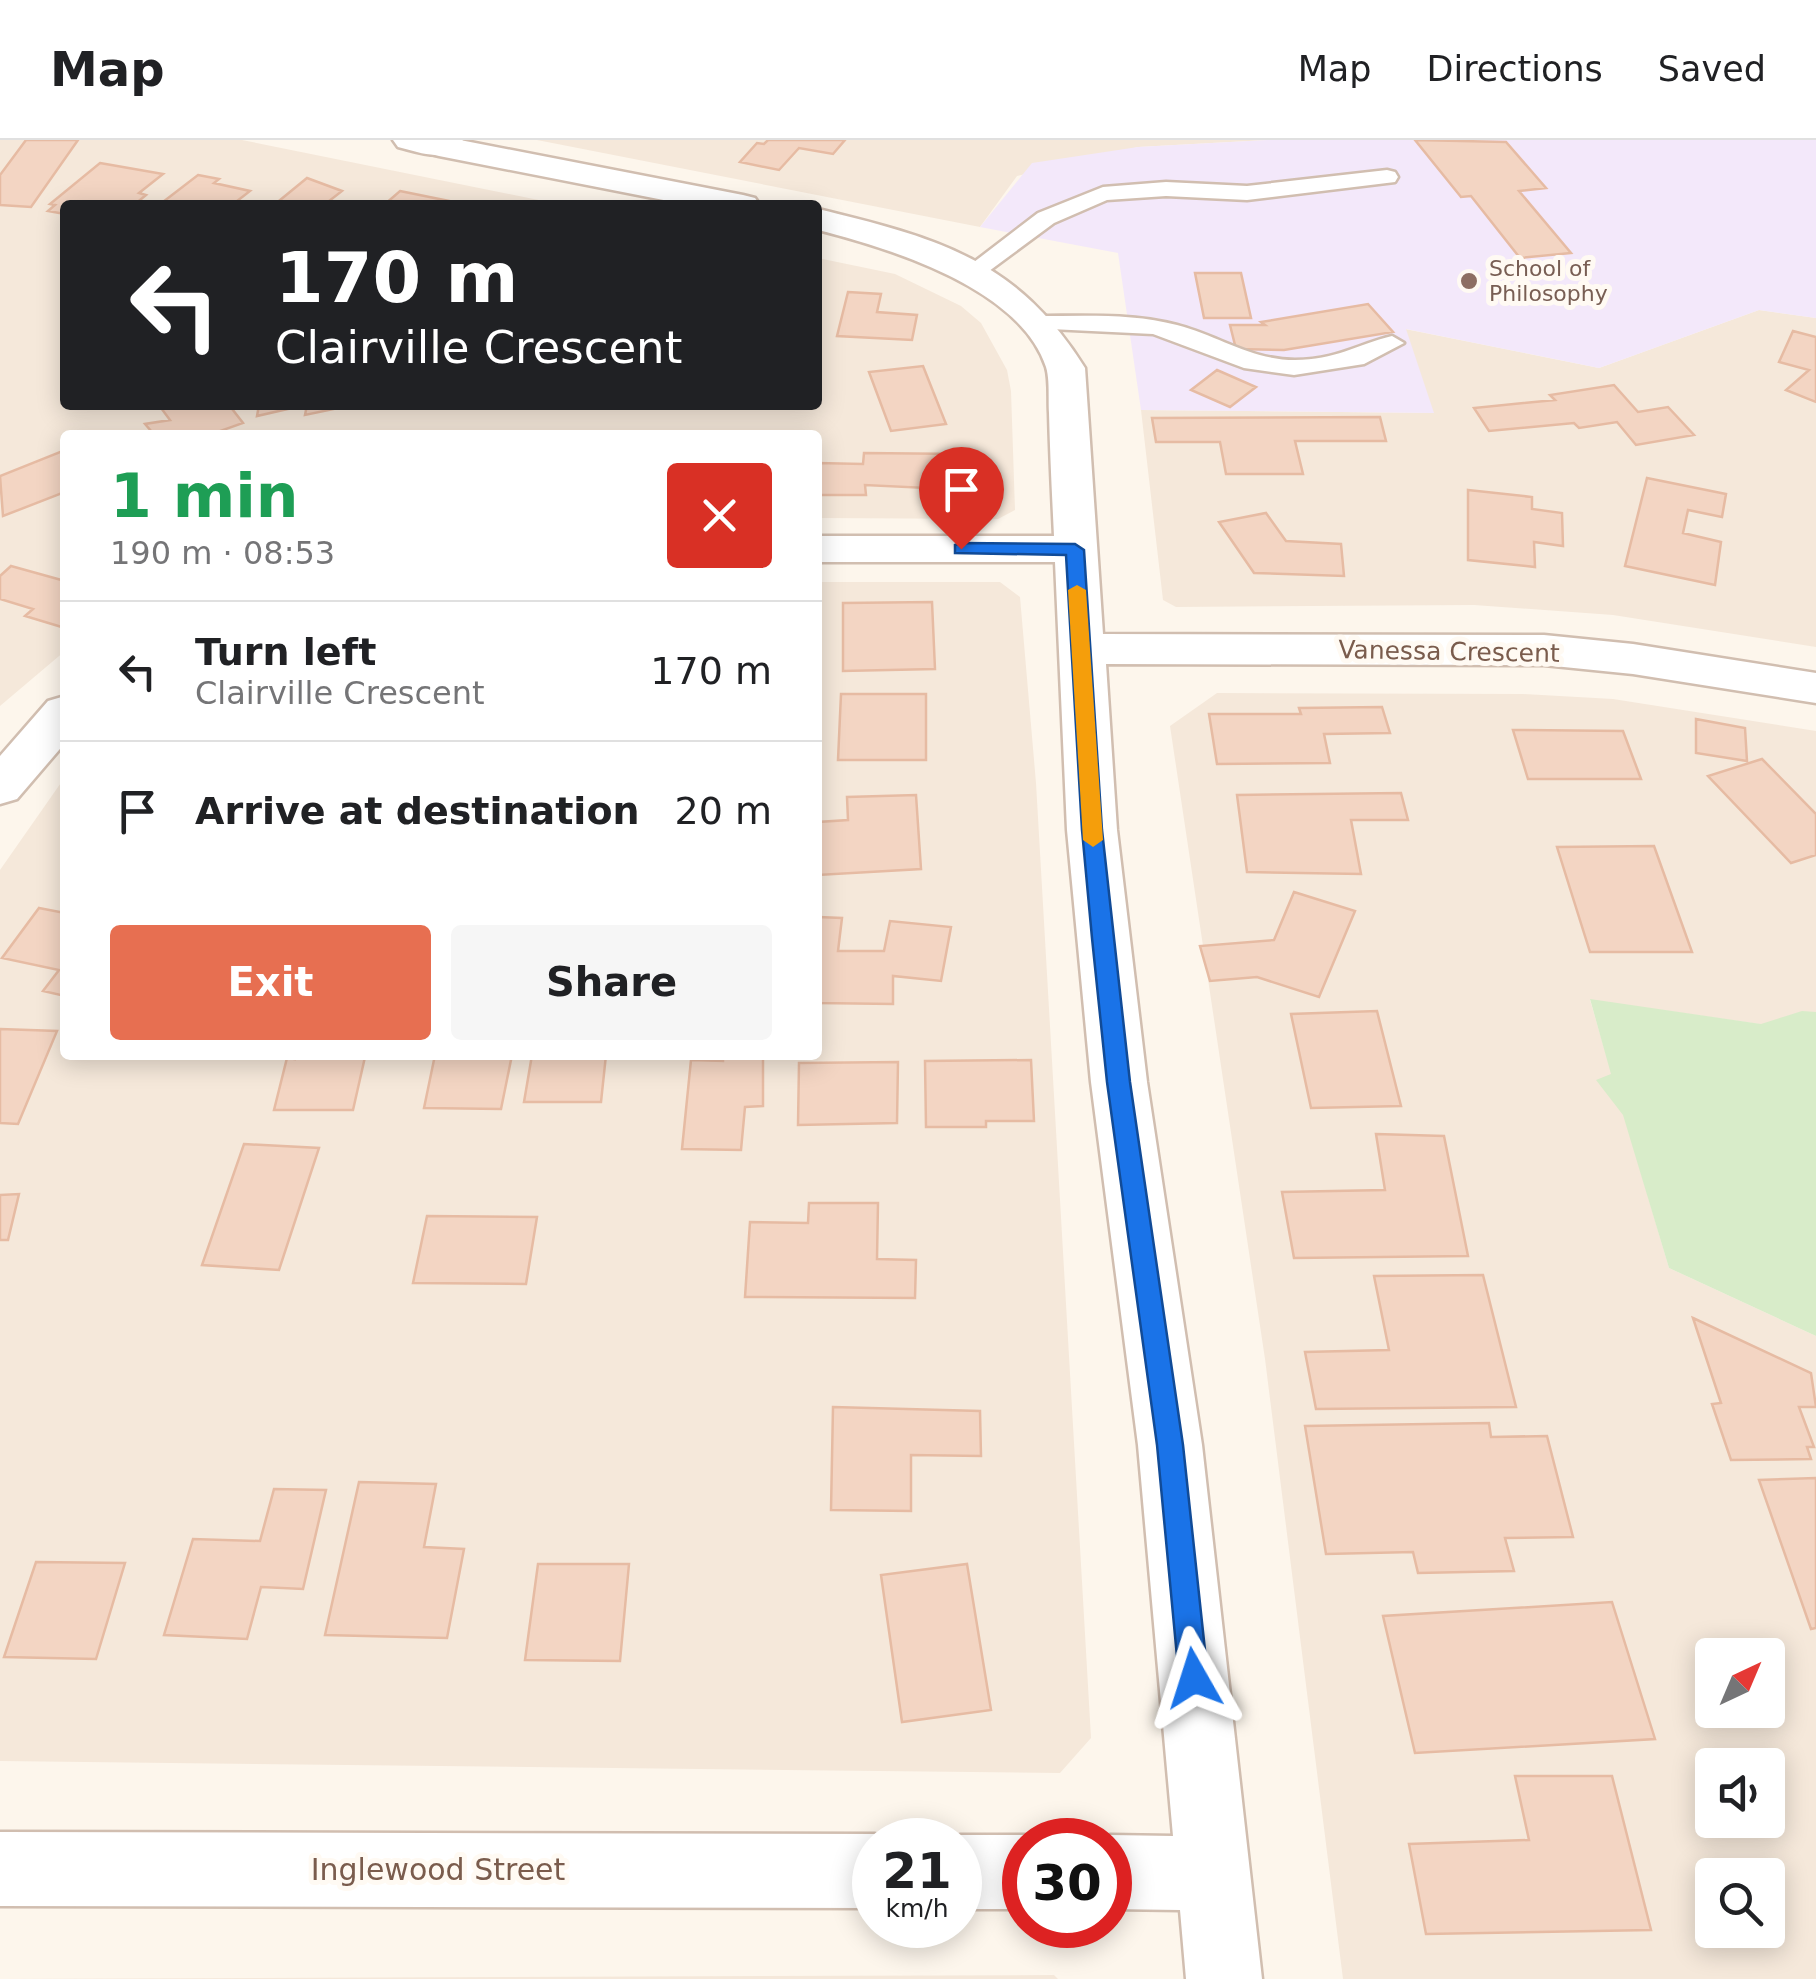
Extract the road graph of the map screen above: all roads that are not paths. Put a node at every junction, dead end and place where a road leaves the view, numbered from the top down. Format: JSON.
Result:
{"nodes":[{"id":1,"x":432,"y":142,"type":"edge"},
{"id":2,"x":1387,"y":177,"type":"dead end"},
{"id":3,"x":718,"y":200,"type":"edge"},
{"id":4,"x":822,"y":221,"type":"edge"},
{"id":5,"x":973,"y":272,"type":"junction"},
{"id":6,"x":1170,"y":306,"type":"dead end"},
{"id":7,"x":1038,"y":323,"type":"junction"},
{"id":8,"x":1175,"y":332,"type":"junction"},
{"id":9,"x":1392,"y":343,"type":"dead end"},
{"id":10,"x":822,"y":549,"type":"edge"},
{"id":11,"x":1075,"y":550,"type":"junction"},
{"id":12,"x":1080,"y":649,"type":"junction"},
{"id":13,"x":1816,"y":688,"type":"edge"},
{"id":14,"x":60,"y":718,"type":"edge"},
{"id":15,"x":0,"y":787,"type":"edge"},
{"id":16,"x":0,"y":1869,"type":"edge"},
{"id":17,"x":852,"y":1872,"type":"edge"},
{"id":18,"x":1132,"y":1872,"type":"edge"},
{"id":19,"x":1214,"y":1873,"type":"junction"},
{"id":20,"x":1224,"y":1979,"type":"edge"}],
"edges":[{"from":1,"to":3,"type":"street"},
{"from":2,"to":5,"type":"lane"},
{"from":4,"to":5,"type":"street"},
{"from":5,"to":7,"type":"street"},
{"from":6,"to":8,"type":"lane"},
{"from":7,"to":8,"type":"lane"},
{"from":7,"to":11,"type":"street"},
{"from":8,"to":9,"type":"lane"},
{"from":10,"to":11,"type":"street"},
{"from":11,"to":12,"type":"street"},
{"from":12,"to":13,"type":"street","name":"Vanessa Crescent"},
{"from":12,"to":19,"type":"street"},
{"from":14,"to":15,"type":"street"},
{"from":16,"to":17,"type":"street","name":"Inglewood Street"},
{"from":18,"to":19,"type":"street"},
{"from":19,"to":20,"type":"street"}]}
